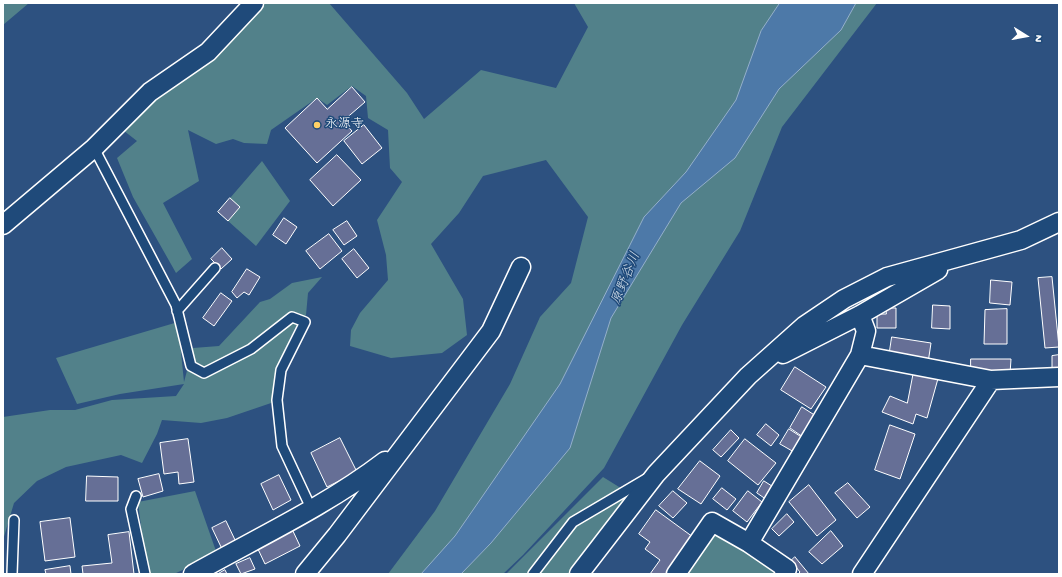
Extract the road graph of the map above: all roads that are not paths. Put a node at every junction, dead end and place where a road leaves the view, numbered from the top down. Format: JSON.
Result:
{"nodes":[{"id":1,"x":254,"y":3,"type":"edge"},
{"id":2,"x":94,"y":148,"type":"junction"},
{"id":3,"x":1059,"y":222,"type":"edge"},
{"id":4,"x":3,"y":225,"type":"edge"},
{"id":5,"x":959,"y":257,"type":"junction"},
{"id":6,"x":521,"y":267,"type":"dead end"},
{"id":7,"x":215,"y":268,"type":"dead end"},
{"id":8,"x":177,"y":311,"type":"junction"},
{"id":9,"x":860,"y":315,"type":"junction"},
{"id":10,"x":860,"y":355,"type":"junction"},
{"id":11,"x":761,"y":364,"type":"junction"},
{"id":12,"x":1059,"y":377,"type":"edge"},
{"id":13,"x":991,"y":380,"type":"junction"},
{"id":14,"x":401,"y":449,"type":"junction"},
{"id":15,"x":656,"y":474,"type":"junction"},
{"id":16,"x":136,"y":496,"type":"dead end"},
{"id":17,"x":312,"y":508,"type":"junction"},
{"id":18,"x":14,"y":520,"type":"dead end"},
{"id":19,"x":749,"y":543,"type":"junction"},
{"id":20,"x":12,"y":574,"type":"edge"},
{"id":21,"x":145,"y":574,"type":"edge"},
{"id":22,"x":192,"y":574,"type":"edge"},
{"id":23,"x":305,"y":574,"type":"edge"},
{"id":24,"x":533,"y":574,"type":"edge"},
{"id":25,"x":579,"y":574,"type":"edge"},
{"id":26,"x":676,"y":574,"type":"edge"},
{"id":27,"x":784,"y":574,"type":"edge"},
{"id":28,"x":862,"y":574,"type":"edge"}],
"edges":[{"from":1,"to":2,"type":"street"},
{"from":2,"to":4,"type":"street"},
{"from":2,"to":8,"type":"lane"},
{"from":3,"to":5,"type":"street"},
{"from":5,"to":9,"type":"street"},
{"from":5,"to":11,"type":"street"},
{"from":6,"to":14,"type":"street"},
{"from":7,"to":8,"type":"lane"},
{"from":8,"to":17,"type":"lane"},
{"from":9,"to":10,"type":"street"},
{"from":9,"to":11,"type":"street"},
{"from":10,"to":13,"type":"street"},
{"from":10,"to":19,"type":"street"},
{"from":11,"to":15,"type":"street"},
{"from":12,"to":13,"type":"street"},
{"from":13,"to":28,"type":"street"},
{"from":14,"to":17,"type":"street"},
{"from":14,"to":23,"type":"street"},
{"from":15,"to":24,"type":"lane"},
{"from":15,"to":25,"type":"street"},
{"from":16,"to":21,"type":"lane"},
{"from":17,"to":22,"type":"street"},
{"from":18,"to":20,"type":"lane"},
{"from":19,"to":26,"type":"street"},
{"from":19,"to":27,"type":"street"}]}
